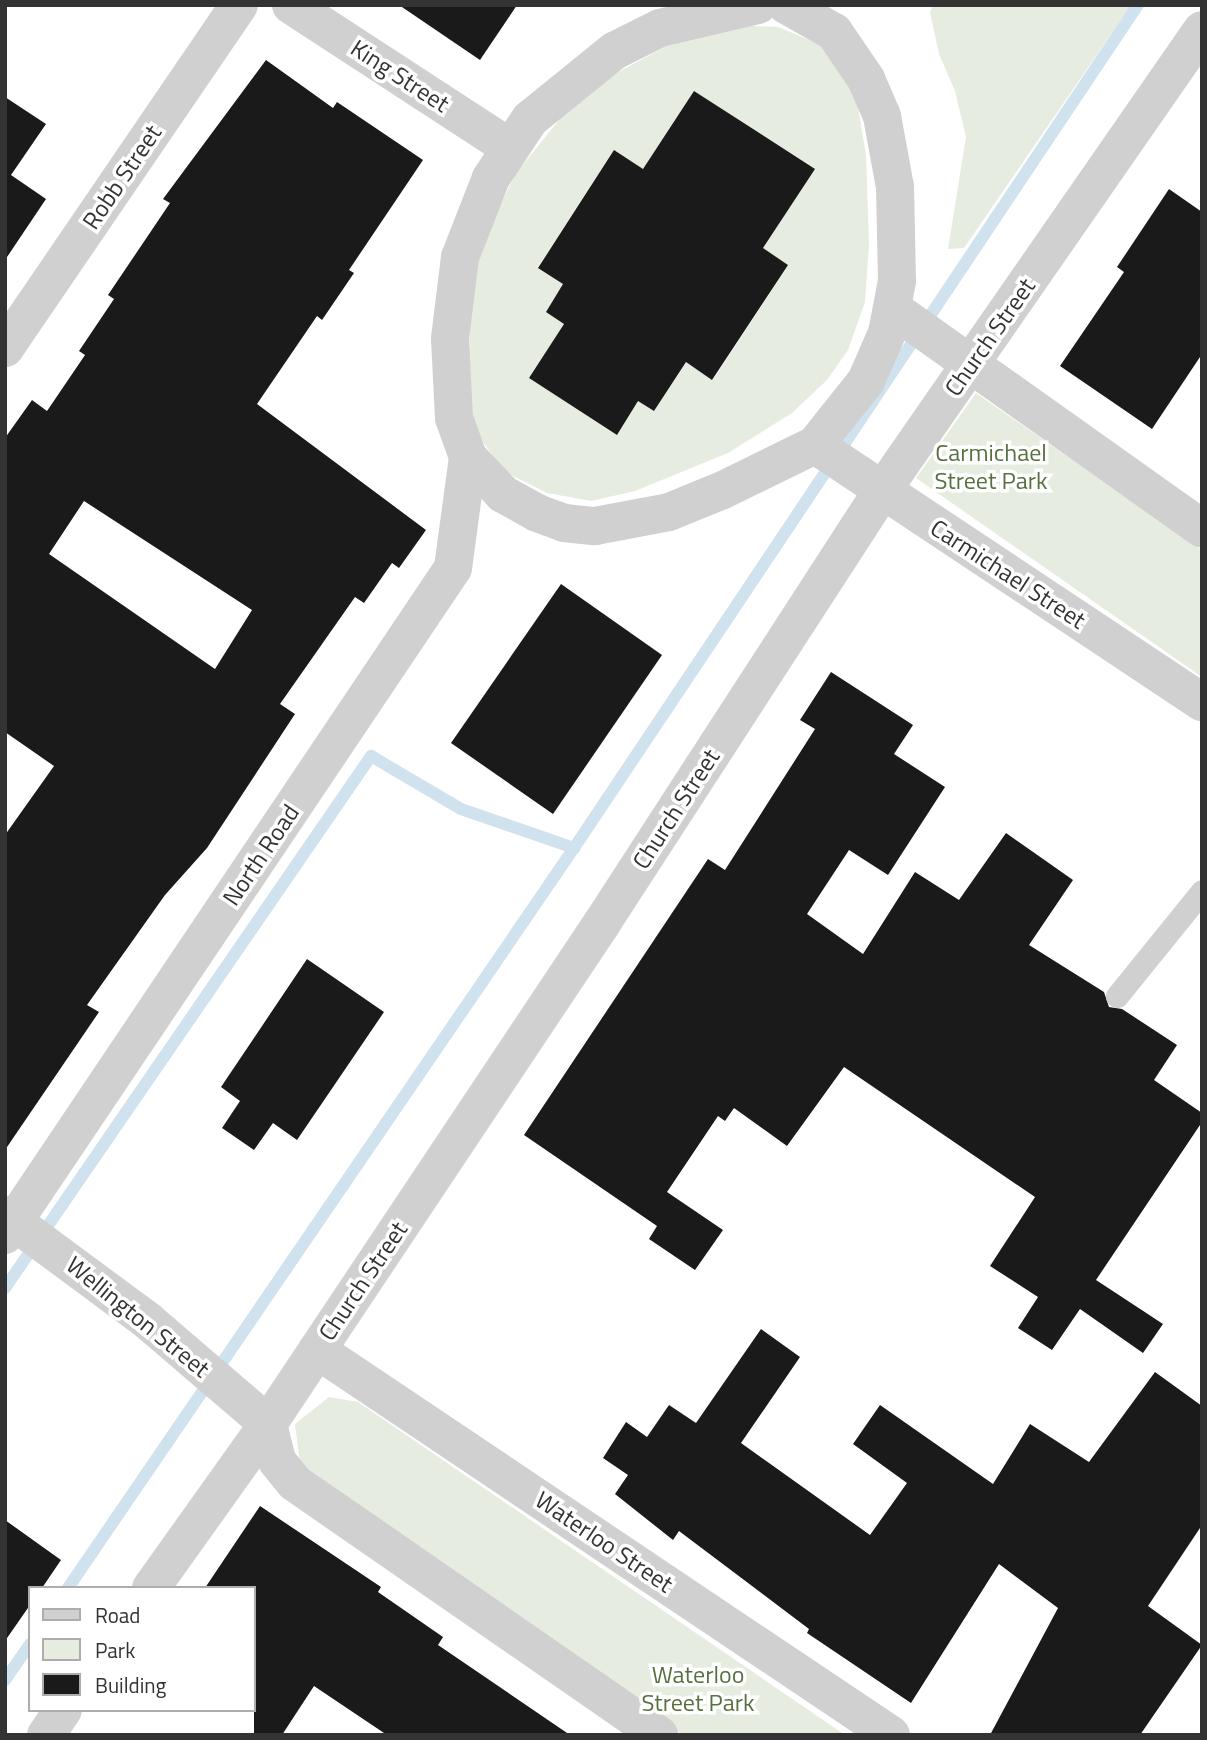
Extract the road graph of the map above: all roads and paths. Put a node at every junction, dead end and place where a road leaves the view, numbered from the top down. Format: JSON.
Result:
{"nodes":[{"id":1,"x":239,"y":5,"type":"edge"},
{"id":2,"x":291,"y":5,"type":"edge"},
{"id":3,"x":758,"y":5,"type":"edge"},
{"id":4,"x":786,"y":5,"type":"edge"},
{"id":5,"x":1202,"y":30,"type":"edge"},
{"id":6,"x":509,"y":147,"type":"junction"},
{"id":7,"x":911,"y":323,"type":"junction"},
{"id":8,"x":5,"y":348,"type":"edge"},
{"id":9,"x":970,"y":368,"type":"junction"},
{"id":10,"x":829,"y":455,"type":"junction"},
{"id":11,"x":468,"y":457,"type":"junction"},
{"id":12,"x":882,"y":491,"type":"junction"},
{"id":13,"x":1202,"y":529,"type":"edge"},
{"id":14,"x":1202,"y":702,"type":"edge"},
{"id":15,"x":1202,"y":891,"type":"edge"},
{"id":16,"x":1117,"y":996,"type":"dead end"},
{"id":17,"x":8,"y":1223,"type":"edge"},
{"id":18,"x":317,"y":1350,"type":"junction"},
{"id":19,"x":268,"y":1424,"type":"junction"},
{"id":20,"x":152,"y":1586,"type":"edge"},
{"id":21,"x":63,"y":1712,"type":"edge"},
{"id":22,"x":46,"y":1735,"type":"edge"},
{"id":23,"x":659,"y":1735,"type":"edge"},
{"id":24,"x":891,"y":1735,"type":"edge"}],
"edges":[{"from":1,"to":8,"type":"street","name":"Robb Street"},
{"from":2,"to":6,"type":"street","name":"King Street"},
{"from":3,"to":6,"type":"street"},
{"from":4,"to":7,"type":"street"},
{"from":5,"to":9,"type":"street","name":"Church Street"},
{"from":6,"to":11,"type":"street"},
{"from":7,"to":9,"type":"street"},
{"from":7,"to":10,"type":"street"},
{"from":9,"to":12,"type":"street","name":"Church Street"},
{"from":9,"to":13,"type":"street"},
{"from":10,"to":11,"type":"street"},
{"from":10,"to":12,"type":"street","name":"Carmichael Street"},
{"from":11,"to":17,"type":"street","name":"North Road"},
{"from":12,"to":14,"type":"street","name":"Carmichael Street"},
{"from":12,"to":18,"type":"street","name":"Church Street"},
{"from":15,"to":16,"type":"lane"},
{"from":17,"to":19,"type":"street","name":"Wellington Street"},
{"from":18,"to":19,"type":"street","name":"Church Street"},
{"from":18,"to":24,"type":"street","name":"Waterloo Street"},
{"from":19,"to":20,"type":"street","name":"Church Street"},
{"from":19,"to":23,"type":"street"},
{"from":21,"to":22,"type":"street"}]}
